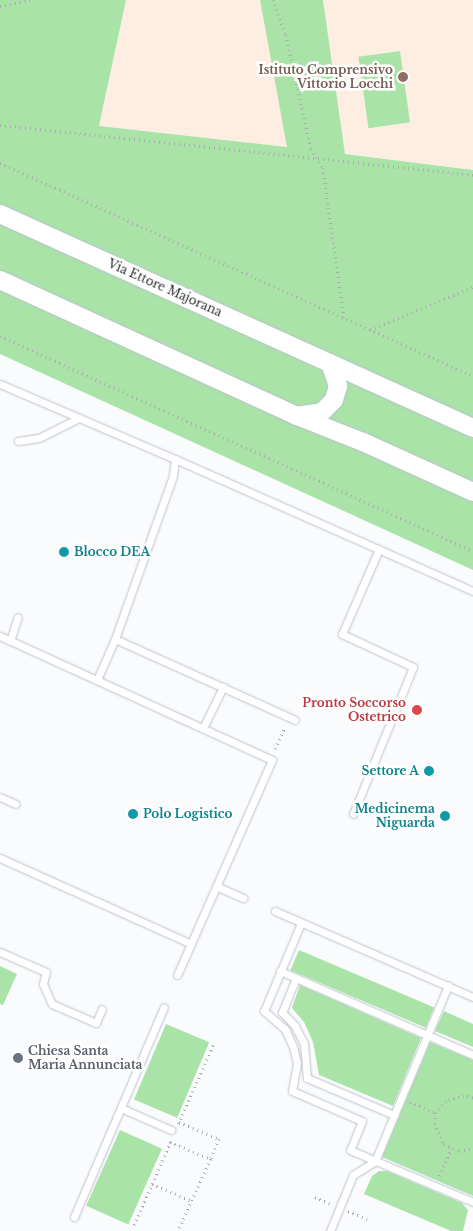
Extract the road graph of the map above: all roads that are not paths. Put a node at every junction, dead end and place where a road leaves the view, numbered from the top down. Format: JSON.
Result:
{"nodes":[{"id":1,"x":0,"y":214,"type":"edge"},
{"id":2,"x":0,"y":280,"type":"edge"},
{"id":3,"x":330,"y":363,"type":"junction"},
{"id":4,"x":0,"y":384,"type":"edge"},
{"id":5,"x":297,"y":416,"type":"junction"},
{"id":6,"x":79,"y":418,"type":"junction"},
{"id":7,"x":473,"y":428,"type":"edge"},
{"id":8,"x":18,"y":441,"type":"dead end"},
{"id":9,"x":174,"y":459,"type":"junction"},
{"id":10,"x":473,"y":492,"type":"edge"},
{"id":11,"x":379,"y":549,"type":"junction"},
{"id":12,"x":473,"y":592,"type":"edge"},
{"id":13,"x":18,"y":617,"type":"dead end"},
{"id":14,"x":0,"y":636,"type":"edge"},
{"id":15,"x":115,"y":639,"type":"junction"},
{"id":16,"x":10,"y":641,"type":"junction"},
{"id":17,"x":97,"y":680,"type":"junction"},
{"id":18,"x":223,"y":687,"type":"junction"},
{"id":19,"x":401,"y":698,"type":"dead end"},
{"id":20,"x":397,"y":706,"type":"dead end"},
{"id":21,"x":292,"y":718,"type":"road end"},
{"id":22,"x":203,"y":728,"type":"junction"},
{"id":23,"x":0,"y":797,"type":"edge"},
{"id":24,"x":16,"y":804,"type":"dead end"},
{"id":25,"x":353,"y":814,"type":"dead end"},
{"id":26,"x":0,"y":858,"type":"edge"},
{"id":27,"x":216,"y":886,"type":"junction"},
{"id":28,"x":243,"y":898,"type":"dead end"},
{"id":29,"x":275,"y":912,"type":"dead end"},
{"id":30,"x":301,"y":923,"type":"junction"},
{"id":31,"x":191,"y":944,"type":"junction"},
{"id":32,"x":0,"y":952,"type":"edge"},
{"id":33,"x":280,"y":971,"type":"junction"},
{"id":34,"x":177,"y":975,"type":"dead end"},
{"id":35,"x":296,"y":978,"type":"junction"},
{"id":36,"x":448,"y":986,"type":"junction"},
{"id":37,"x":473,"y":997,"type":"edge"},
{"id":38,"x":164,"y":1007,"type":"dead end"},
{"id":39,"x":102,"y":1009,"type":"dead end"},
{"id":40,"x":428,"y":1035,"type":"junction"},
{"id":41,"x":473,"y":1055,"type":"edge"},
{"id":42,"x":121,"y":1108,"type":"junction"},
{"id":43,"x":394,"y":1115,"type":"junction"},
{"id":44,"x":173,"y":1133,"type":"road end"},
{"id":45,"x":375,"y":1161,"type":"junction"},
{"id":46,"x":473,"y":1202,"type":"edge"},
{"id":47,"x":74,"y":1217,"type":"dead end"},
{"id":48,"x":330,"y":1231,"type":"edge"}],
"edges":[{"from":1,"to":3,"type":"street","name":"Via Ettore Majorana"},
{"from":2,"to":5,"type":"street"},
{"from":3,"to":5,"type":"street"},
{"from":3,"to":7,"type":"street","name":"Via Ettore Majorana"},
{"from":4,"to":6,"type":"lane"},
{"from":5,"to":10,"type":"street"},
{"from":6,"to":8,"type":"lane"},
{"from":6,"to":9,"type":"lane"},
{"from":9,"to":11,"type":"lane"},
{"from":9,"to":15,"type":"lane"},
{"from":11,"to":12,"type":"lane"},
{"from":11,"to":19,"type":"lane"},
{"from":13,"to":16,"type":"lane"},
{"from":14,"to":16,"type":"lane"},
{"from":15,"to":17,"type":"lane"},
{"from":15,"to":18,"type":"lane"},
{"from":16,"to":17,"type":"lane"},
{"from":17,"to":22,"type":"lane"},
{"from":18,"to":21,"type":"lane"},
{"from":18,"to":22,"type":"lane"},
{"from":20,"to":25,"type":"lane"},
{"from":22,"to":27,"type":"lane"},
{"from":23,"to":24,"type":"lane"},
{"from":26,"to":31,"type":"lane"},
{"from":27,"to":28,"type":"lane"},
{"from":27,"to":31,"type":"lane"},
{"from":29,"to":30,"type":"lane"},
{"from":30,"to":33,"type":"lane"},
{"from":30,"to":36,"type":"lane"},
{"from":31,"to":34,"type":"lane"},
{"from":32,"to":39,"type":"lane"},
{"from":33,"to":35,"type":"lane"},
{"from":33,"to":45,"type":"lane"},
{"from":35,"to":40,"type":"lane"},
{"from":35,"to":43,"type":"lane"},
{"from":36,"to":37,"type":"lane"},
{"from":36,"to":40,"type":"lane"},
{"from":38,"to":42,"type":"lane"},
{"from":40,"to":41,"type":"lane"},
{"from":40,"to":43,"type":"lane"},
{"from":42,"to":44,"type":"lane"},
{"from":42,"to":47,"type":"lane"},
{"from":43,"to":45,"type":"lane"},
{"from":45,"to":46,"type":"lane"},
{"from":45,"to":48,"type":"lane"}]}
